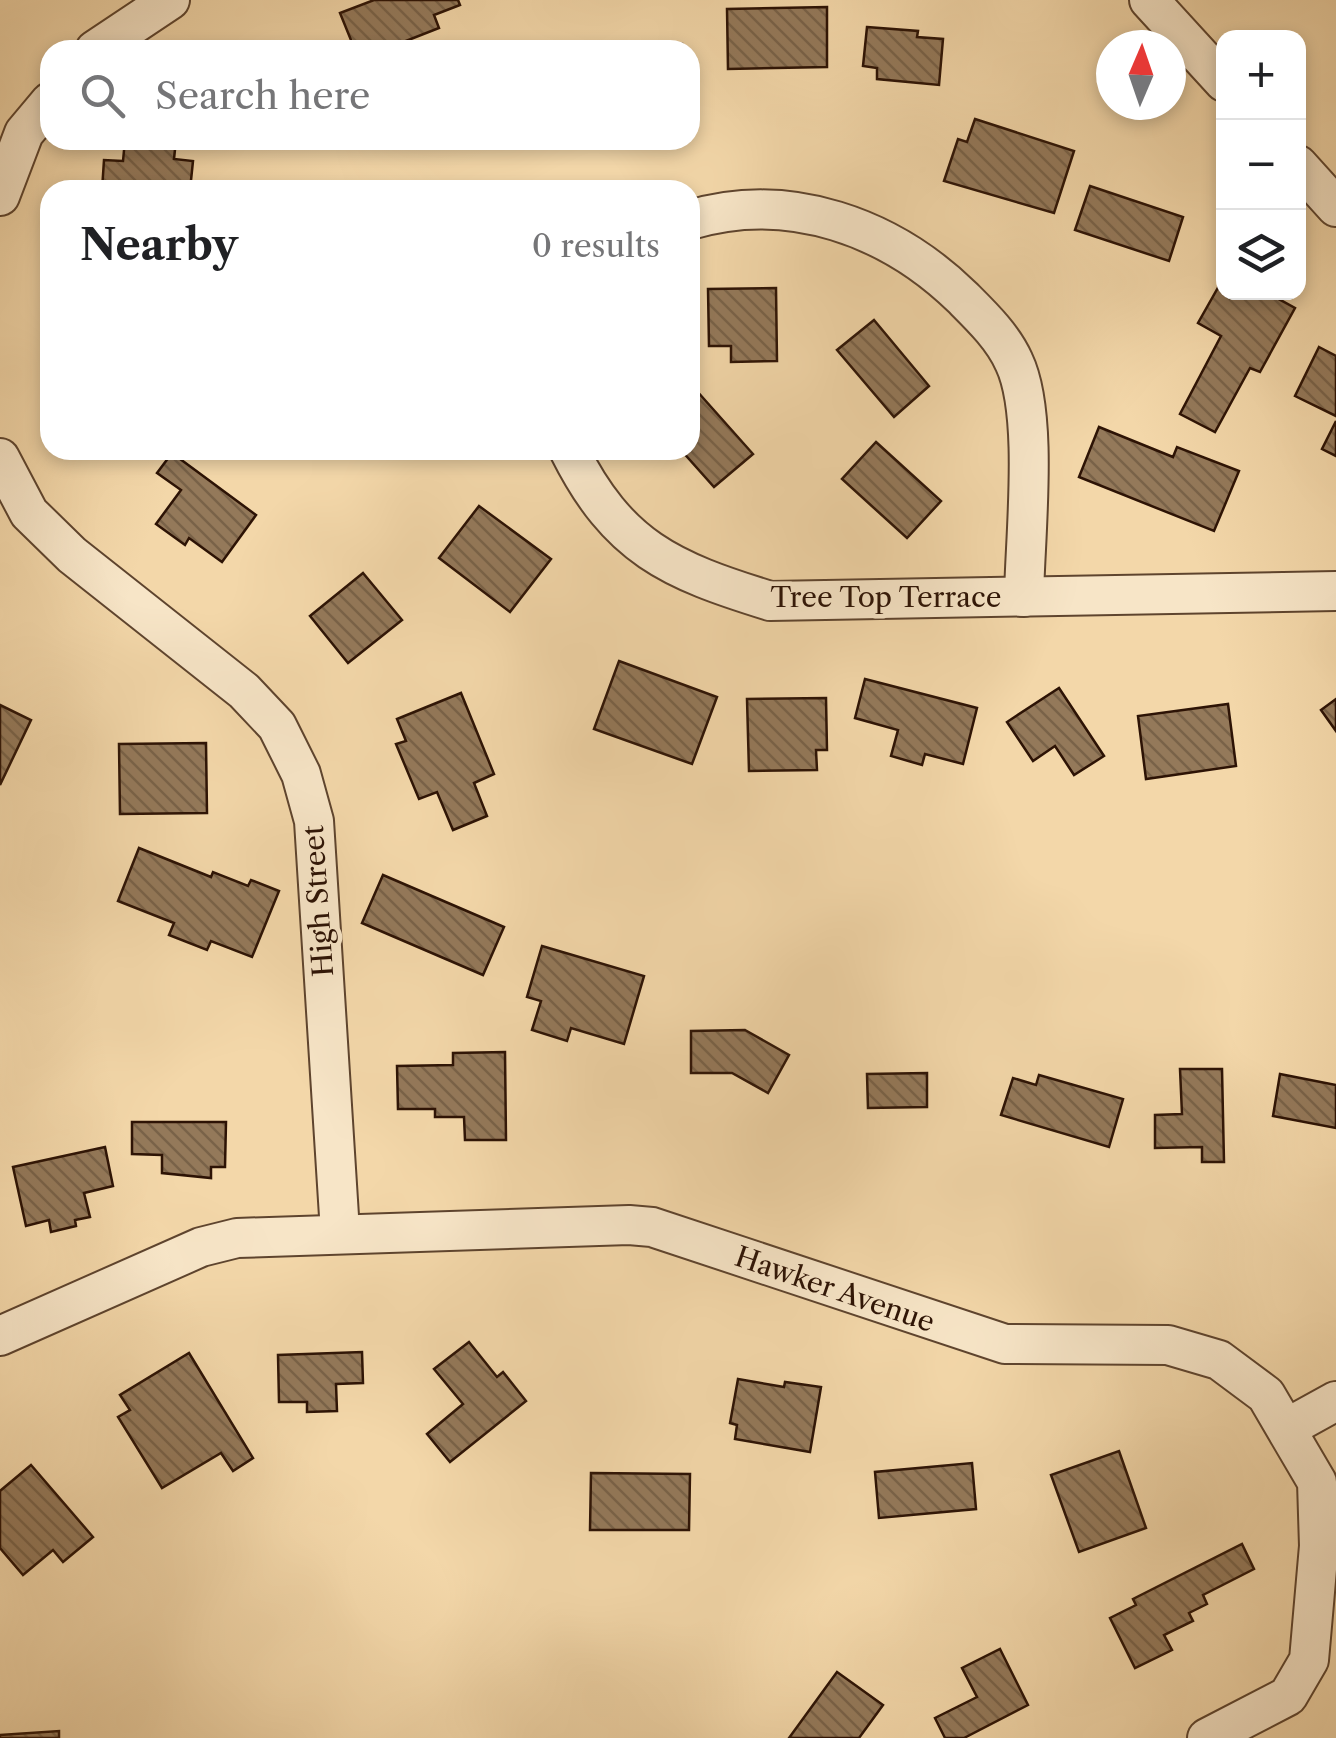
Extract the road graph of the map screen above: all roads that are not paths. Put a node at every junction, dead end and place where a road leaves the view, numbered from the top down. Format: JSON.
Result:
{"nodes":[{"id":1,"x":170,"y":0,"type":"edge"},
{"id":2,"x":1149,"y":0,"type":"edge"},
{"id":3,"x":110,"y":40,"type":"edge"},
{"id":4,"x":1216,"y":73,"type":"edge"},
{"id":5,"x":40,"y":114,"type":"edge"},
{"id":6,"x":1306,"y":175,"type":"edge"},
{"id":7,"x":0,"y":196,"type":"edge"},
{"id":8,"x":1336,"y":207,"type":"edge"},
{"id":9,"x":700,"y":217,"type":"edge"},
{"id":10,"x":0,"y":458,"type":"edge"},
{"id":11,"x":574,"y":460,"type":"edge"},
{"id":12,"x":1336,"y":591,"type":"edge"},
{"id":13,"x":1024,"y":597,"type":"junction"},
{"id":14,"x":340,"y":1232,"type":"junction"},
{"id":15,"x":0,"y":1336,"type":"edge"},
{"id":16,"x":1336,"y":1401,"type":"edge"},
{"id":17,"x":1286,"y":1428,"type":"junction"},
{"id":18,"x":1207,"y":1738,"type":"edge"}],
"edges":[{"from":1,"to":3,"type":"street"},
{"from":2,"to":4,"type":"street"},
{"from":5,"to":7,"type":"street"},
{"from":6,"to":8,"type":"street"},
{"from":9,"to":13,"type":"street","name":"Tree Top Terrace"},
{"from":10,"to":14,"type":"street","name":"High Street"},
{"from":11,"to":13,"type":"street","name":"Tree Top Terrace"},
{"from":12,"to":13,"type":"street","name":"Tree Top Terrace"},
{"from":14,"to":15,"type":"street","name":"Hawker Avenue"},
{"from":14,"to":17,"type":"street","name":"Hawker Avenue"},
{"from":16,"to":17,"type":"street"},
{"from":17,"to":18,"type":"street","name":"Hawker Avenue"}]}
